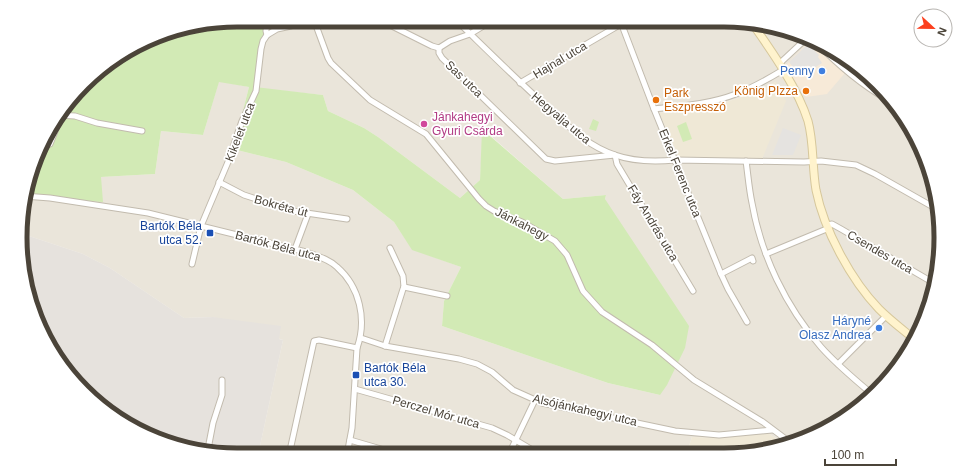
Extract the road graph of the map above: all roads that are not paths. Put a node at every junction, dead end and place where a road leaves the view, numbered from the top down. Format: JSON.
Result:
{"nodes":[{"id":1,"x":266,"y":27,"type":"edge"},
{"id":2,"x":286,"y":27,"type":"edge"},
{"id":3,"x":317,"y":27,"type":"edge"},
{"id":4,"x":394,"y":27,"type":"edge"},
{"id":5,"x":463,"y":27,"type":"edge"},
{"id":6,"x":482,"y":27,"type":"edge"},
{"id":7,"x":613,"y":27,"type":"edge"},
{"id":8,"x":623,"y":27,"type":"edge"},
{"id":9,"x":756,"y":30,"type":"edge"},
{"id":10,"x":470,"y":34,"type":"junction"},
{"id":11,"x":267,"y":35,"type":"junction"},
{"id":12,"x":803,"y":43,"type":"edge"},
{"id":13,"x":439,"y":48,"type":"junction"},
{"id":14,"x":828,"y":54,"type":"edge"},
{"id":15,"x":781,"y":67,"type":"junction"},
{"id":16,"x":520,"y":83,"type":"junction"},
{"id":17,"x":872,"y":89,"type":"edge"},
{"id":18,"x":654,"y":109,"type":"junction"},
{"id":19,"x":66,"y":115,"type":"edge"},
{"id":20,"x":142,"y":131,"type":"dead end"},
{"id":21,"x":54,"y":134,"type":"edge"},
{"id":22,"x":49,"y":144,"type":"edge"},
{"id":23,"x":615,"y":155,"type":"junction"},
{"id":24,"x":675,"y":160,"type":"junction"},
{"id":25,"x":746,"y":161,"type":"junction"},
{"id":26,"x":813,"y":161,"type":"junction"},
{"id":27,"x":219,"y":182,"type":"junction"},
{"id":28,"x":31,"y":197,"type":"edge"},
{"id":29,"x":931,"y":206,"type":"edge"},
{"id":30,"x":308,"y":214,"type":"junction"},
{"id":31,"x":347,"y":219,"type":"dead end"},
{"id":32,"x":201,"y":226,"type":"junction"},
{"id":33,"x":828,"y":227,"type":"junction"},
{"id":34,"x":390,"y":248,"type":"dead end"},
{"id":35,"x":295,"y":249,"type":"junction"},
{"id":36,"x":766,"y":254,"type":"junction"},
{"id":37,"x":753,"y":261,"type":"dead end"},
{"id":38,"x":192,"y":264,"type":"dead end"},
{"id":39,"x":721,"y":274,"type":"junction"},
{"id":40,"x":930,"y":281,"type":"edge"},
{"id":41,"x":404,"y":287,"type":"junction"},
{"id":42,"x":693,"y":291,"type":"dead end"},
{"id":43,"x":447,"y":296,"type":"dead end"},
{"id":44,"x":886,"y":316,"type":"junction"},
{"id":45,"x":747,"y":322,"type":"dead end"},
{"id":46,"x":910,"y":336,"type":"edge"},
{"id":47,"x":361,"y":338,"type":"junction"},
{"id":48,"x":385,"y":346,"type":"junction"},
{"id":49,"x":357,"y":348,"type":"junction"},
{"id":50,"x":838,"y":364,"type":"junction"},
{"id":51,"x":222,"y":380,"type":"dead end"},
{"id":52,"x":355,"y":389,"type":"junction"},
{"id":53,"x":867,"y":391,"type":"edge"},
{"id":54,"x":535,"y":400,"type":"junction"},
{"id":55,"x":772,"y":430,"type":"junction"},
{"id":56,"x":785,"y":439,"type":"edge"},
{"id":57,"x":350,"y":440,"type":"junction"},
{"id":58,"x":516,"y":440,"type":"junction"},
{"id":59,"x":209,"y":446,"type":"edge"},
{"id":60,"x":291,"y":448,"type":"edge"},
{"id":61,"x":348,"y":448,"type":"edge"},
{"id":62,"x":377,"y":448,"type":"edge"},
{"id":63,"x":512,"y":448,"type":"edge"},
{"id":64,"x":529,"y":448,"type":"edge"}],
"edges":[{"from":1,"to":11,"type":"street","name":"Kikelet utca"},
{"from":2,"to":11,"type":"street"},
{"from":3,"to":55,"type":"street","name":"Jánkahegy"},
{"from":4,"to":13,"type":"street","name":"Sas utca"},
{"from":5,"to":10,"type":"street","name":"Hegyalja utca"},
{"from":6,"to":10,"type":"street","name":"Sas utca"},
{"from":7,"to":16,"type":"street","name":"Hajnal utca"},
{"from":8,"to":18,"type":"street","name":"Erkel Ferenc utca"},
{"from":9,"to":15,"type":"street"},
{"from":10,"to":13,"type":"street","name":"Sas utca"},
{"from":10,"to":16,"type":"street","name":"Hegyalja utca"},
{"from":11,"to":27,"type":"street","name":"Kikelet utca"},
{"from":12,"to":15,"type":"street"},
{"from":13,"to":23,"type":"street","name":"Sas utca"},
{"from":14,"to":17,"type":"street"},
{"from":15,"to":18,"type":"street"},
{"from":15,"to":26,"type":"street"},
{"from":16,"to":23,"type":"street","name":"Hegyalja utca"},
{"from":18,"to":24,"type":"street","name":"Erkel Ferenc utca"},
{"from":19,"to":20,"type":"street"},
{"from":21,"to":22,"type":"street"},
{"from":23,"to":24,"type":"street","name":"Hegyalja utca"},
{"from":23,"to":42,"type":"street","name":"Fáy András utca"},
{"from":24,"to":25,"type":"street","name":"Hegyalja utca"},
{"from":24,"to":39,"type":"street","name":"Erkel Ferenc utca"},
{"from":25,"to":26,"type":"street","name":"Hegyalja utca"},
{"from":25,"to":36,"type":"street"},
{"from":26,"to":29,"type":"street","name":"Hegyalja utca"},
{"from":26,"to":33,"type":"street"},
{"from":27,"to":30,"type":"street","name":"Bokréta út"},
{"from":27,"to":32,"type":"street","name":"Kikelet utca"},
{"from":28,"to":32,"type":"street","name":"Bartók Béla utca"},
{"from":30,"to":31,"type":"street","name":"Bokréta út"},
{"from":30,"to":35,"type":"street"},
{"from":32,"to":35,"type":"street","name":"Bartók Béla utca"},
{"from":32,"to":38,"type":"street","name":"Kikelet utca"},
{"from":33,"to":36,"type":"street"},
{"from":33,"to":40,"type":"street","name":"Csendes utca"},
{"from":33,"to":44,"type":"street"},
{"from":34,"to":41,"type":"street"},
{"from":35,"to":47,"type":"street","name":"Bartók Béla utca"},
{"from":36,"to":50,"type":"street"},
{"from":37,"to":39,"type":"street"},
{"from":39,"to":45,"type":"street","name":"Erkel Ferenc utca"},
{"from":41,"to":43,"type":"street"},
{"from":41,"to":48,"type":"street"},
{"from":44,"to":46,"type":"street"},
{"from":44,"to":50,"type":"street"},
{"from":47,"to":48,"type":"street","name":"Alsójánkahegyi utca"},
{"from":47,"to":49,"type":"street","name":"Bartók Béla utca"},
{"from":48,"to":54,"type":"street","name":"Alsójánkahegyi utca"},
{"from":49,"to":52,"type":"street","name":"Bartók Béla utca"},
{"from":49,"to":60,"type":"street"},
{"from":50,"to":53,"type":"street"},
{"from":51,"to":59,"type":"street"},
{"from":52,"to":57,"type":"street","name":"Bartók Béla utca"},
{"from":52,"to":58,"type":"street","name":"Perczel Mór utca"},
{"from":54,"to":55,"type":"street","name":"Alsójánkahegyi utca"},
{"from":54,"to":58,"type":"street"},
{"from":55,"to":56,"type":"street","name":"Jánkahegy"},
{"from":57,"to":61,"type":"street","name":"Bartók Béla utca"},
{"from":57,"to":62,"type":"street"},
{"from":58,"to":63,"type":"street"},
{"from":58,"to":64,"type":"street","name":"Perczel Mór utca"}]}
